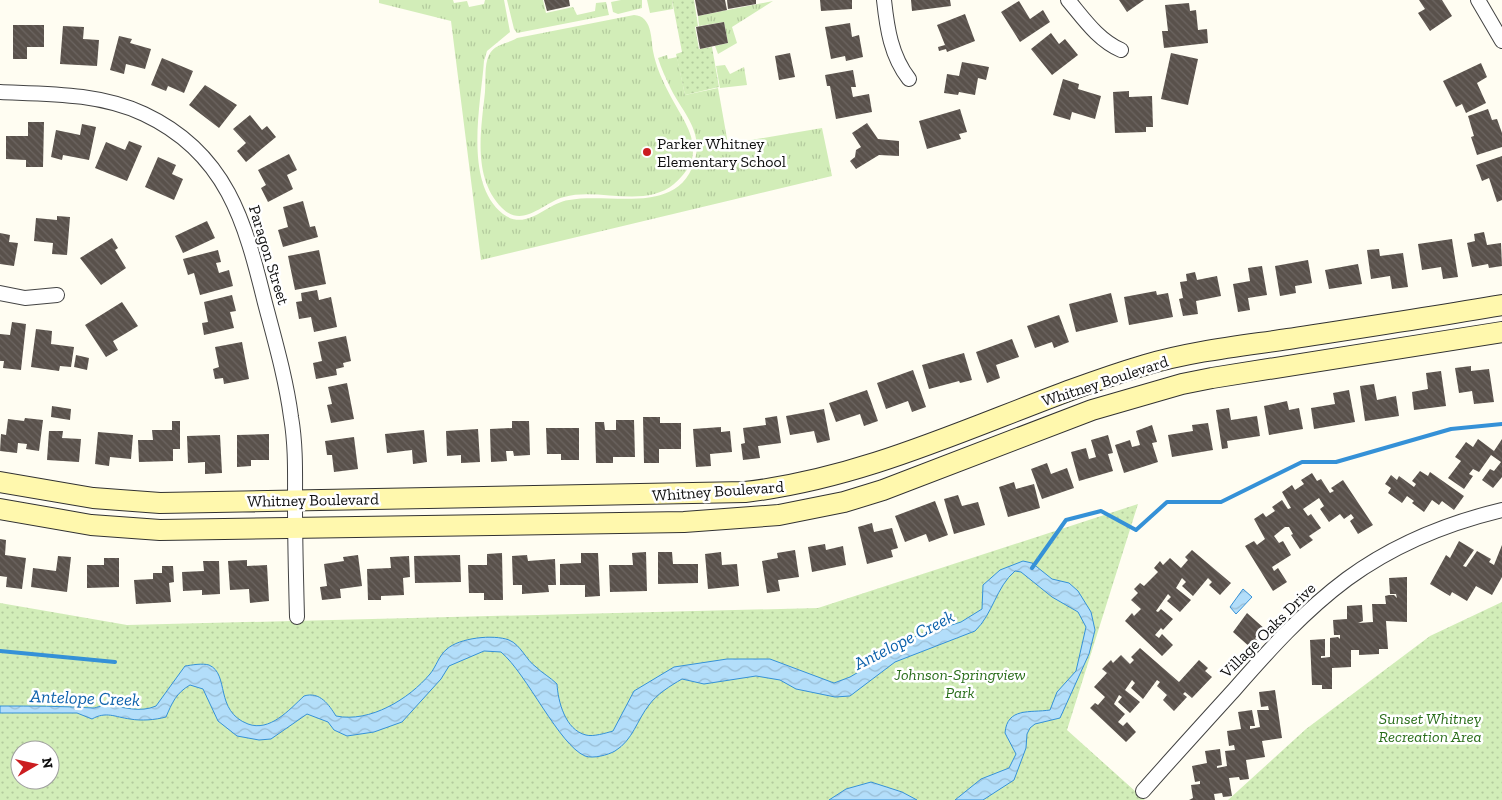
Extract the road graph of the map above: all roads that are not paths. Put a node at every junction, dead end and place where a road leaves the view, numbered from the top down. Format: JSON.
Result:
{"nodes":[{"id":1,"x":884,"y":0,"type":"edge"},
{"id":2,"x":1068,"y":0,"type":"edge"},
{"id":3,"x":1478,"y":0,"type":"edge"},
{"id":4,"x":1502,"y":42,"type":"edge"},
{"id":5,"x":1121,"y":50,"type":"dead end"},
{"id":6,"x":909,"y":78,"type":"dead end"},
{"id":7,"x":0,"y":92,"type":"edge"},
{"id":8,"x":0,"y":293,"type":"edge"},
{"id":9,"x":57,"y":295,"type":"dead end"},
{"id":10,"x":1502,"y":306,"type":"edge"},
{"id":11,"x":1502,"y":332,"type":"edge"},
{"id":12,"x":0,"y":482,"type":"edge"},
{"id":13,"x":295,"y":501,"type":"junction"},
{"id":14,"x":0,"y":509,"type":"edge"},
{"id":15,"x":1502,"y":510,"type":"edge"},
{"id":16,"x":295,"y":528,"type":"junction"},
{"id":17,"x":297,"y":617,"type":"dead end"},
{"id":18,"x":1143,"y":791,"type":"dead end"}],
"edges":[{"from":1,"to":6,"type":"street"},
{"from":2,"to":5,"type":"street"},
{"from":3,"to":4,"type":"street"},
{"from":7,"to":13,"type":"street","name":"Paragon Street"},
{"from":8,"to":9,"type":"street"},
{"from":10,"to":13,"type":"street","name":"Whitney Boulevard"},
{"from":11,"to":16,"type":"street","name":"Whitney Boulevard"},
{"from":12,"to":13,"type":"street","name":"Whitney Boulevard"},
{"from":13,"to":16,"type":"street","name":"Paragon Street"},
{"from":14,"to":16,"type":"street","name":"Whitney Boulevard"},
{"from":15,"to":18,"type":"street","name":"Village Oaks Drive"},
{"from":16,"to":17,"type":"street","name":"Paragon Street"}]}
